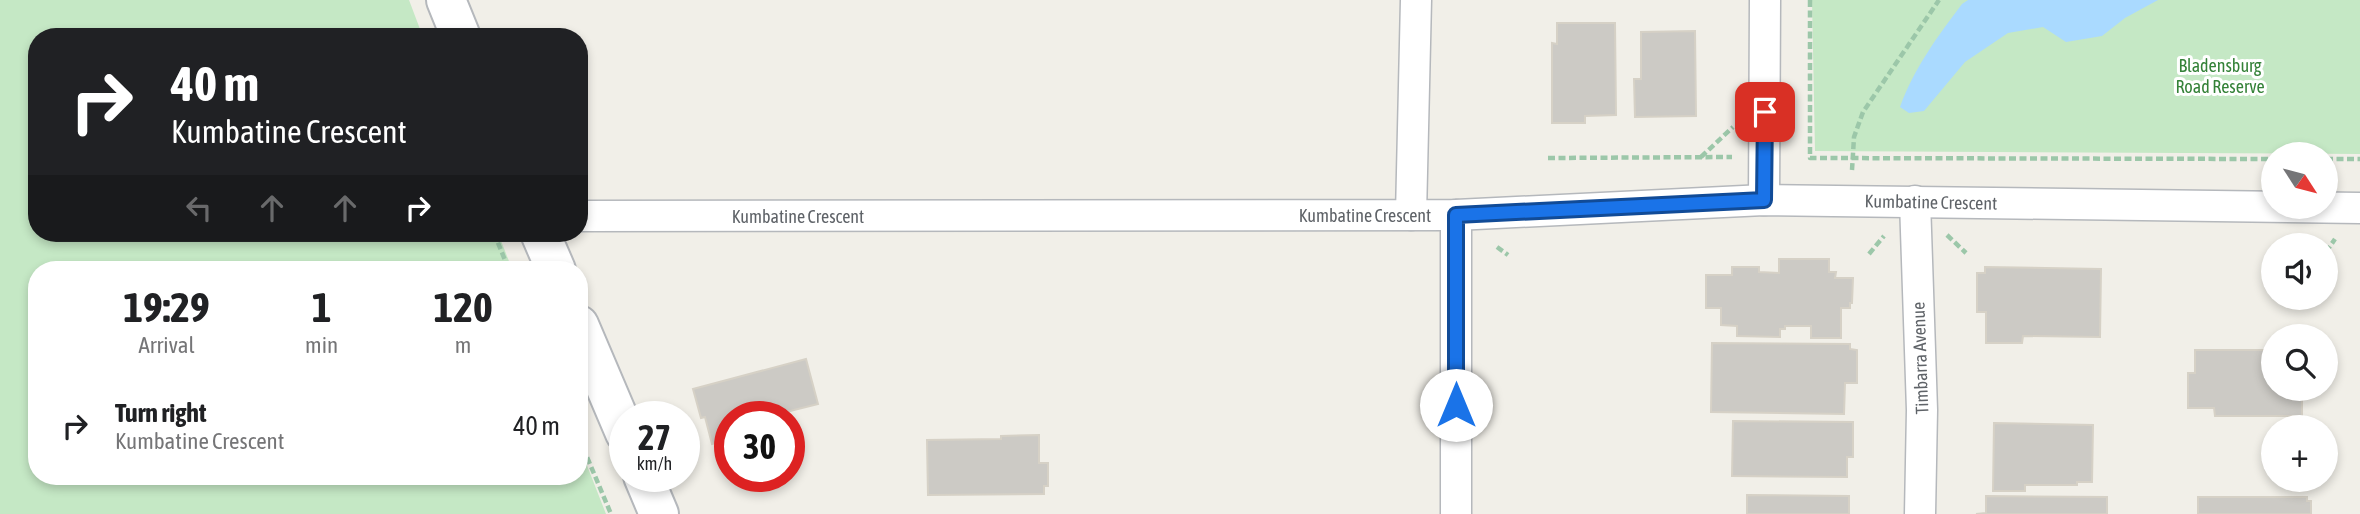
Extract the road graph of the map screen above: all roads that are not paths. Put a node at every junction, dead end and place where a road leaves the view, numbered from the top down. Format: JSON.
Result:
{"nodes":[{"id":1,"x":446,"y":0,"type":"edge"},
{"id":2,"x":1416,"y":0,"type":"edge"},
{"id":3,"x":1765,"y":0,"type":"edge"},
{"id":4,"x":457,"y":28,"type":"edge"},
{"id":5,"x":1764,"y":200,"type":"junction"},
{"id":6,"x":1915,"y":201,"type":"junction"},
{"id":7,"x":2360,"y":208,"type":"edge"},
{"id":8,"x":1411,"y":215,"type":"junction"},
{"id":9,"x":1456,"y":215,"type":"junction"},
{"id":10,"x":588,"y":216,"type":"edge"},
{"id":11,"x":544,"y":242,"type":"edge"},
{"id":12,"x":552,"y":261,"type":"edge"},
{"id":13,"x":588,"y":346,"type":"edge"},
{"id":14,"x":611,"y":401,"type":"edge"},
{"id":15,"x":650,"y":492,"type":"edge"},
{"id":16,"x":659,"y":514,"type":"edge"},
{"id":17,"x":1455,"y":514,"type":"edge"},
{"id":18,"x":1920,"y":514,"type":"edge"}],
"edges":[{"from":1,"to":4,"type":"street"},
{"from":2,"to":8,"type":"street"},
{"from":3,"to":5,"type":"street"},
{"from":5,"to":6,"type":"street","name":"Kumbatine Crescent"},
{"from":5,"to":9,"type":"street","name":"Kumbatine Crescent"},
{"from":6,"to":7,"type":"street","name":"Kumbatine Crescent"},
{"from":6,"to":18,"type":"street","name":"Timbarra Avenue"},
{"from":8,"to":9,"type":"street","name":"Kumbatine Crescent"},
{"from":8,"to":10,"type":"street","name":"Kumbatine Crescent"},
{"from":9,"to":17,"type":"street"},
{"from":11,"to":12,"type":"street"},
{"from":13,"to":14,"type":"street"},
{"from":15,"to":16,"type":"street"}]}
